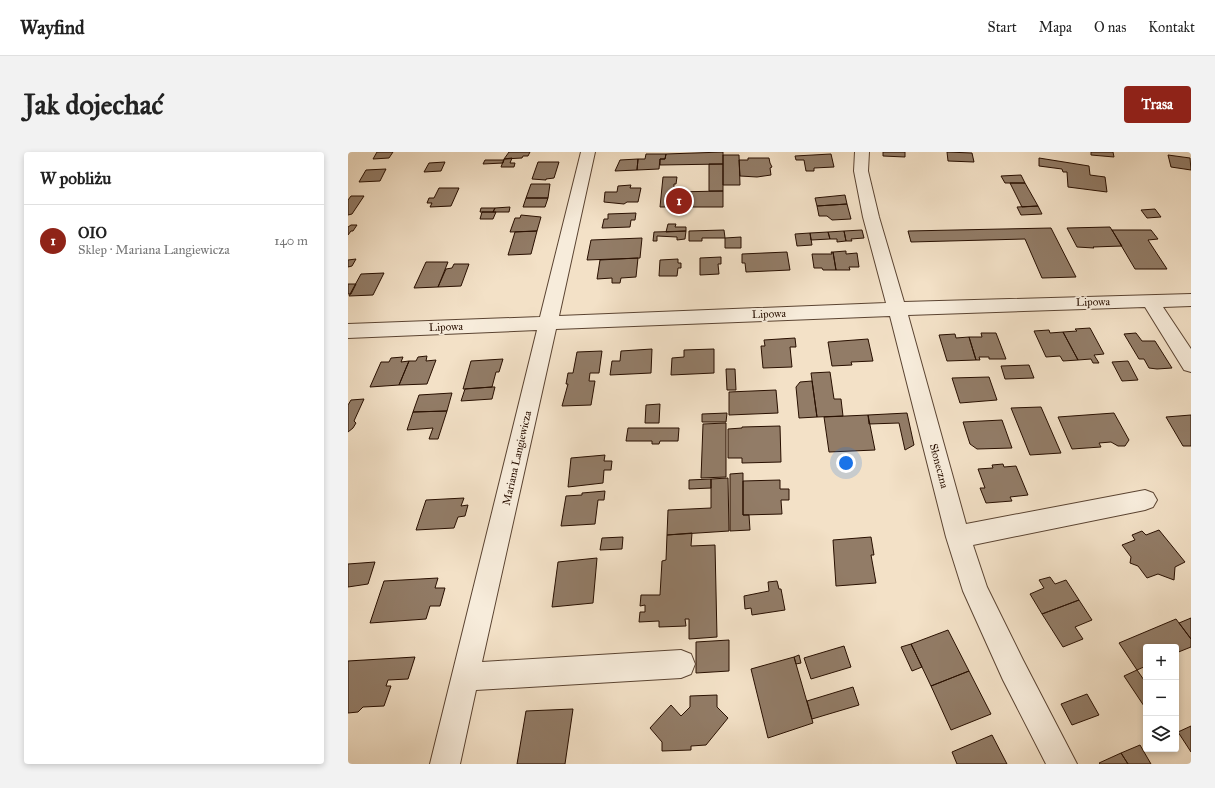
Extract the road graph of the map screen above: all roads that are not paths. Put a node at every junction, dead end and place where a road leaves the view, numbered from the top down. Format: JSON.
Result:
{"nodes":[{"id":1,"x":588,"y":152,"type":"edge"},
{"id":2,"x":862,"y":152,"type":"edge"},
{"id":3,"x":1150,"y":300,"type":"junction"},
{"id":4,"x":1191,"y":300,"type":"edge"},
{"id":5,"x":897,"y":309,"type":"junction"},
{"id":6,"x":548,"y":323,"type":"junction"},
{"id":7,"x":348,"y":331,"type":"edge"},
{"id":8,"x":1191,"y":365,"type":"edge"},
{"id":9,"x":1145,"y":500,"type":"dead end"},
{"id":10,"x":958,"y":537,"type":"junction"},
{"id":11,"x":681,"y":664,"type":"dead end"},
{"id":12,"x":465,"y":677,"type":"junction"},
{"id":13,"x":445,"y":764,"type":"edge"},
{"id":14,"x":1062,"y":764,"type":"edge"}],
"edges":[{"from":1,"to":6,"type":"street","name":"Mariana Langiewicza"},
{"from":2,"to":5,"type":"street","name":"Słoneczna"},
{"from":3,"to":4,"type":"street","name":"Lipowa"},
{"from":3,"to":5,"type":"street","name":"Lipowa"},
{"from":3,"to":8,"type":"street"},
{"from":5,"to":6,"type":"street","name":"Lipowa"},
{"from":5,"to":10,"type":"street","name":"Słoneczna"},
{"from":6,"to":7,"type":"street","name":"Lipowa"},
{"from":6,"to":12,"type":"street","name":"Mariana Langiewicza"},
{"from":9,"to":10,"type":"street"},
{"from":10,"to":14,"type":"street","name":"Słoneczna"},
{"from":11,"to":12,"type":"street"},
{"from":12,"to":13,"type":"street","name":"Mariana Langiewicza"}]}
